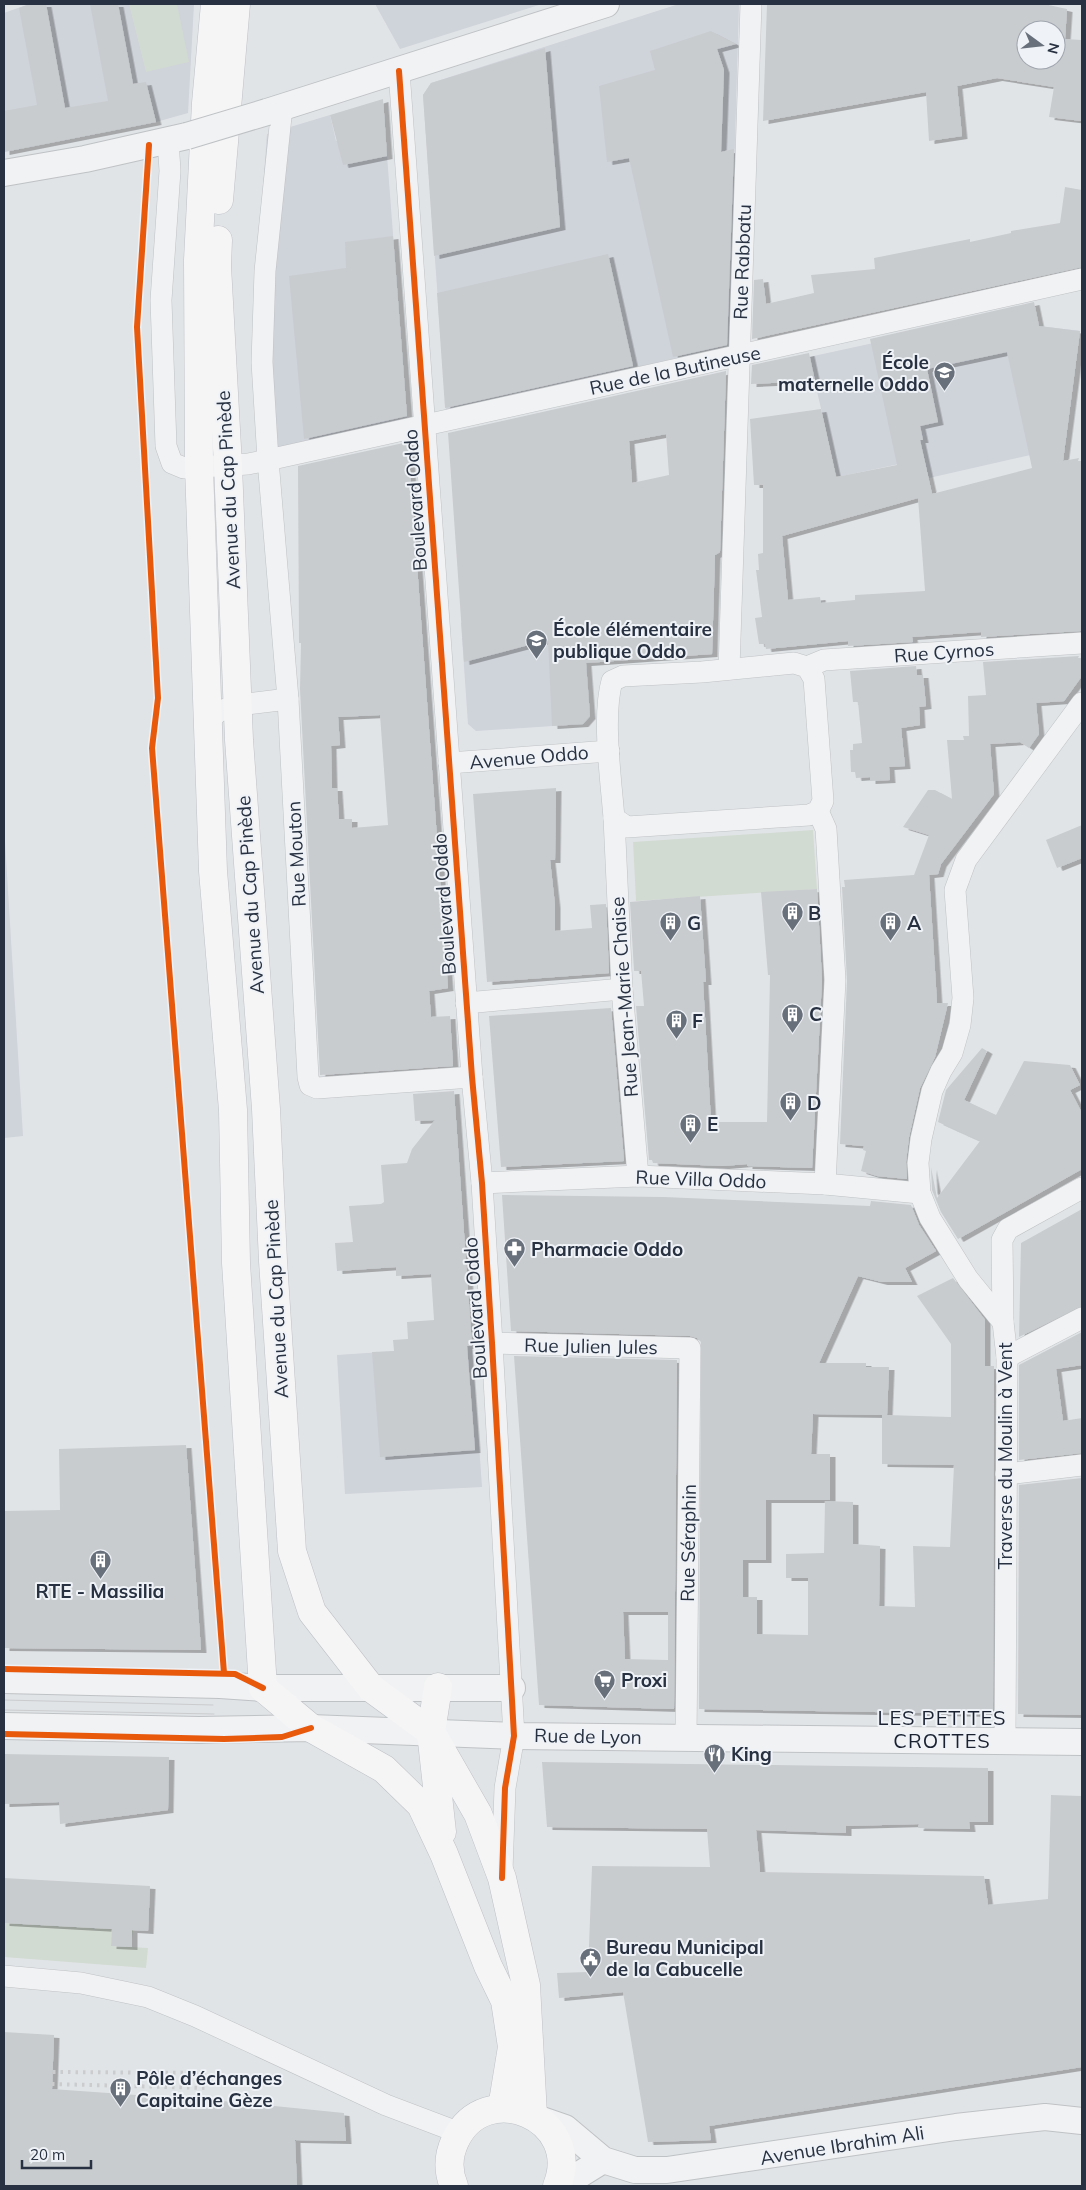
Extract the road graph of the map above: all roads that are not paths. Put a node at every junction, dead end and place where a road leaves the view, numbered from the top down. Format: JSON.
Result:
{"nodes":[{"id":1,"x":215,"y":4,"type":"edge"},
{"id":2,"x":236,"y":4,"type":"edge"},
{"id":3,"x":606,"y":4,"type":"edge"},
{"id":4,"x":751,"y":4,"type":"edge"},
{"id":5,"x":399,"y":71,"type":"junction"},
{"id":6,"x":274,"y":110,"type":"junction"},
{"id":7,"x":178,"y":138,"type":"junction"},
{"id":8,"x":4,"y":173,"type":"edge"},
{"id":9,"x":1082,"y":280,"type":"edge"},
{"id":10,"x":739,"y":356,"type":"junction"},
{"id":11,"x":424,"y":425,"type":"junction"},
{"id":12,"x":268,"y":460,"type":"junction"},
{"id":13,"x":228,"y":466,"type":"junction"},
{"id":14,"x":199,"y":467,"type":"junction"},
{"id":15,"x":1082,"y":643,"type":"edge"},
{"id":16,"x":807,"y":667,"type":"junction"},
{"id":17,"x":729,"y":669,"type":"junction"},
{"id":18,"x":288,"y":699,"type":"junction"},
{"id":19,"x":1082,"y":704,"type":"edge"},
{"id":20,"x":238,"y":706,"type":"junction"},
{"id":21,"x":208,"y":724,"type":"junction"},
{"id":22,"x":610,"y":751,"type":"junction"},
{"id":23,"x":449,"y":764,"type":"junction"},
{"id":24,"x":818,"y":811,"type":"junction"},
{"id":25,"x":614,"y":818,"type":"junction"},
{"id":26,"x":622,"y":989,"type":"junction"},
{"id":27,"x":466,"y":1003,"type":"junction"},
{"id":28,"x":472,"y":1078,"type":"junction"},
{"id":29,"x":638,"y":1176,"type":"junction"},
{"id":30,"x":482,"y":1183,"type":"junction"},
{"id":31,"x":825,"y":1184,"type":"junction"},
{"id":32,"x":1082,"y":1188,"type":"edge"},
{"id":33,"x":920,"y":1193,"type":"junction"},
{"id":34,"x":1082,"y":1318,"type":"edge"},
{"id":35,"x":1002,"y":1322,"type":"junction"},
{"id":36,"x":492,"y":1344,"type":"junction"},
{"id":37,"x":690,"y":1348,"type":"joint"},
{"id":38,"x":1007,"y":1357,"type":"junction"},
{"id":39,"x":1082,"y":1465,"type":"edge"},
{"id":40,"x":1006,"y":1474,"type":"junction"},
{"id":41,"x":4,"y":1680,"type":"edge"},
{"id":42,"x":438,"y":1687,"type":"junction"},
{"id":43,"x":263,"y":1688,"type":"junction"},
{"id":44,"x":371,"y":1688,"type":"junction"},
{"id":45,"x":512,"y":1688,"type":"junction"},
{"id":46,"x":4,"y":1726,"type":"edge"},
{"id":47,"x":311,"y":1728,"type":"junction"},
{"id":48,"x":431,"y":1732,"type":"junction"},
{"id":49,"x":514,"y":1736,"type":"junction"},
{"id":50,"x":686,"y":1738,"type":"junction"},
{"id":51,"x":1005,"y":1742,"type":"junction"},
{"id":52,"x":1082,"y":1742,"type":"edge"},
{"id":53,"x":444,"y":1854,"type":"junction"},
{"id":54,"x":502,"y":1878,"type":"junction"},
{"id":55,"x":4,"y":1976,"type":"edge"},
{"id":56,"x":502,"y":2108,"type":"junction"},
{"id":57,"x":536,"y":2117,"type":"junction"},
{"id":58,"x":1082,"y":2121,"type":"edge"},
{"id":59,"x":460,"y":2132,"type":"junction"},
{"id":60,"x":603,"y":2160,"type":"junction"},
{"id":61,"x":454,"y":2186,"type":"edge"},
{"id":62,"x":559,"y":2186,"type":"edge"}],
"edges":[{"from":1,"to":14,"type":"main road","name":"Avenue du Cap Pinède"},
{"from":2,"to":13,"type":"main road","name":"Avenue du Cap Pinède"},
{"from":3,"to":5,"type":"street"},
{"from":4,"to":10,"type":"street","name":"Rue Rabbatu"},
{"from":5,"to":6,"type":"street"},
{"from":5,"to":11,"type":"street","name":"Boulevard Oddo"},
{"from":6,"to":7,"type":"street","bridge":true},
{"from":6,"to":12,"type":"street","name":"Rue Mouton"},
{"from":7,"to":8,"type":"street"},
{"from":7,"to":14,"type":"street","name":"Rue de la Butineuse"},
{"from":9,"to":10,"type":"street","name":"Rue de la Butineuse"},
{"from":10,"to":11,"type":"street","name":"Rue de la Butineuse"},
{"from":10,"to":17,"type":"street","name":"Rue Rabbatu"},
{"from":11,"to":12,"type":"street","name":"Rue de la Butineuse"},
{"from":11,"to":23,"type":"street","name":"Boulevard Oddo"},
{"from":12,"to":13,"type":"street","name":"Rue de la Butineuse"},
{"from":12,"to":18,"type":"street","name":"Rue Mouton"},
{"from":13,"to":14,"type":"street","name":"Rue de la Butineuse"},
{"from":13,"to":20,"type":"main road","name":"Avenue du Cap Pinède"},
{"from":14,"to":21,"type":"main road","name":"Avenue du Cap Pinède"},
{"from":15,"to":16,"type":"street","name":"Rue Cyrnos"},
{"from":16,"to":17,"type":"street"},
{"from":16,"to":24,"type":"street"},
{"from":17,"to":22,"type":"street","name":"Rue Jean-Marie Chaise"},
{"from":18,"to":20,"type":"street"},
{"from":18,"to":28,"type":"street","name":"Rue Mouton"},
{"from":19,"to":33,"type":"street","name":"Traverse du Moulin à Vent"},
{"from":20,"to":21,"type":"street"},
{"from":20,"to":44,"type":"main road","name":"Avenue du Cap Pinède"},
{"from":21,"to":43,"type":"main road","name":"Avenue du Cap Pinède"},
{"from":22,"to":23,"type":"street","name":"Avenue Oddo"},
{"from":22,"to":25,"type":"street","name":"Rue Jean-Marie Chaise"},
{"from":23,"to":27,"type":"street","name":"Boulevard Oddo"},
{"from":24,"to":25,"type":"street"},
{"from":24,"to":31,"type":"street"},
{"from":25,"to":26,"type":"street","name":"Rue Jean-Marie Chaise"},
{"from":26,"to":27,"type":"street"},
{"from":26,"to":29,"type":"street","name":"Rue Jean-Marie Chaise"},
{"from":27,"to":28,"type":"street","name":"Boulevard Oddo"},
{"from":28,"to":30,"type":"street","name":"Boulevard Oddo"},
{"from":29,"to":30,"type":"street","name":"Rue Villa Oddo"},
{"from":29,"to":31,"type":"street","name":"Rue Villa Oddo"},
{"from":30,"to":36,"type":"street","name":"Boulevard Oddo"},
{"from":31,"to":33,"type":"street","name":"Rue Villa Oddo"},
{"from":32,"to":35,"type":"street"},
{"from":33,"to":35,"type":"street","name":"Traverse du Moulin à Vent"},
{"from":34,"to":38,"type":"street"},
{"from":35,"to":38,"type":"street","name":"Traverse du Moulin à Vent"},
{"from":36,"to":37,"type":"street","name":"Rue Julien Jules"},
{"from":36,"to":45,"type":"street","name":"Boulevard Oddo"},
{"from":37,"to":50,"type":"street","name":"Rue Séraphin"},
{"from":38,"to":40,"type":"street","name":"Traverse du Moulin à Vent"},
{"from":39,"to":40,"type":"street"},
{"from":40,"to":51,"type":"street","name":"Traverse du Moulin à Vent"},
{"from":41,"to":43,"type":"street"},
{"from":42,"to":44,"type":"street"},
{"from":42,"to":45,"type":"street"},
{"from":42,"to":48,"type":"main road"},
{"from":43,"to":44,"type":"street"},
{"from":43,"to":47,"type":"main road"},
{"from":44,"to":48,"type":"main road","name":"Avenue du Cap Pinède"},
{"from":45,"to":49,"type":"street","name":"Boulevard Oddo"},
{"from":46,"to":47,"type":"street","name":"Rue de Lyon"},
{"from":47,"to":48,"type":"street","name":"Rue de Lyon"},
{"from":47,"to":53,"type":"main road"},
{"from":48,"to":49,"type":"street","name":"Rue de Lyon"},
{"from":48,"to":53,"type":"main road"},
{"from":48,"to":54,"type":"main road"},
{"from":49,"to":50,"type":"street","name":"Rue de Lyon"},
{"from":49,"to":54,"type":"street","name":"Boulevard Oddo"},
{"from":50,"to":51,"type":"street","name":"Rue de Lyon"},
{"from":51,"to":52,"type":"street","name":"Rue de Lyon"},
{"from":53,"to":56,"type":"main road"},
{"from":54,"to":57,"type":"main road"},
{"from":55,"to":59,"type":"street"},
{"from":56,"to":57,"type":"main road"},
{"from":56,"to":59,"type":"main road"},
{"from":57,"to":60,"type":"street","name":"Avenue Ibrahim Ali"},
{"from":57,"to":62,"type":"main road"},
{"from":58,"to":60,"type":"street","name":"Avenue Ibrahim Ali"},
{"from":59,"to":61,"type":"main road"},
{"from":60,"to":62,"type":"street"}]}
